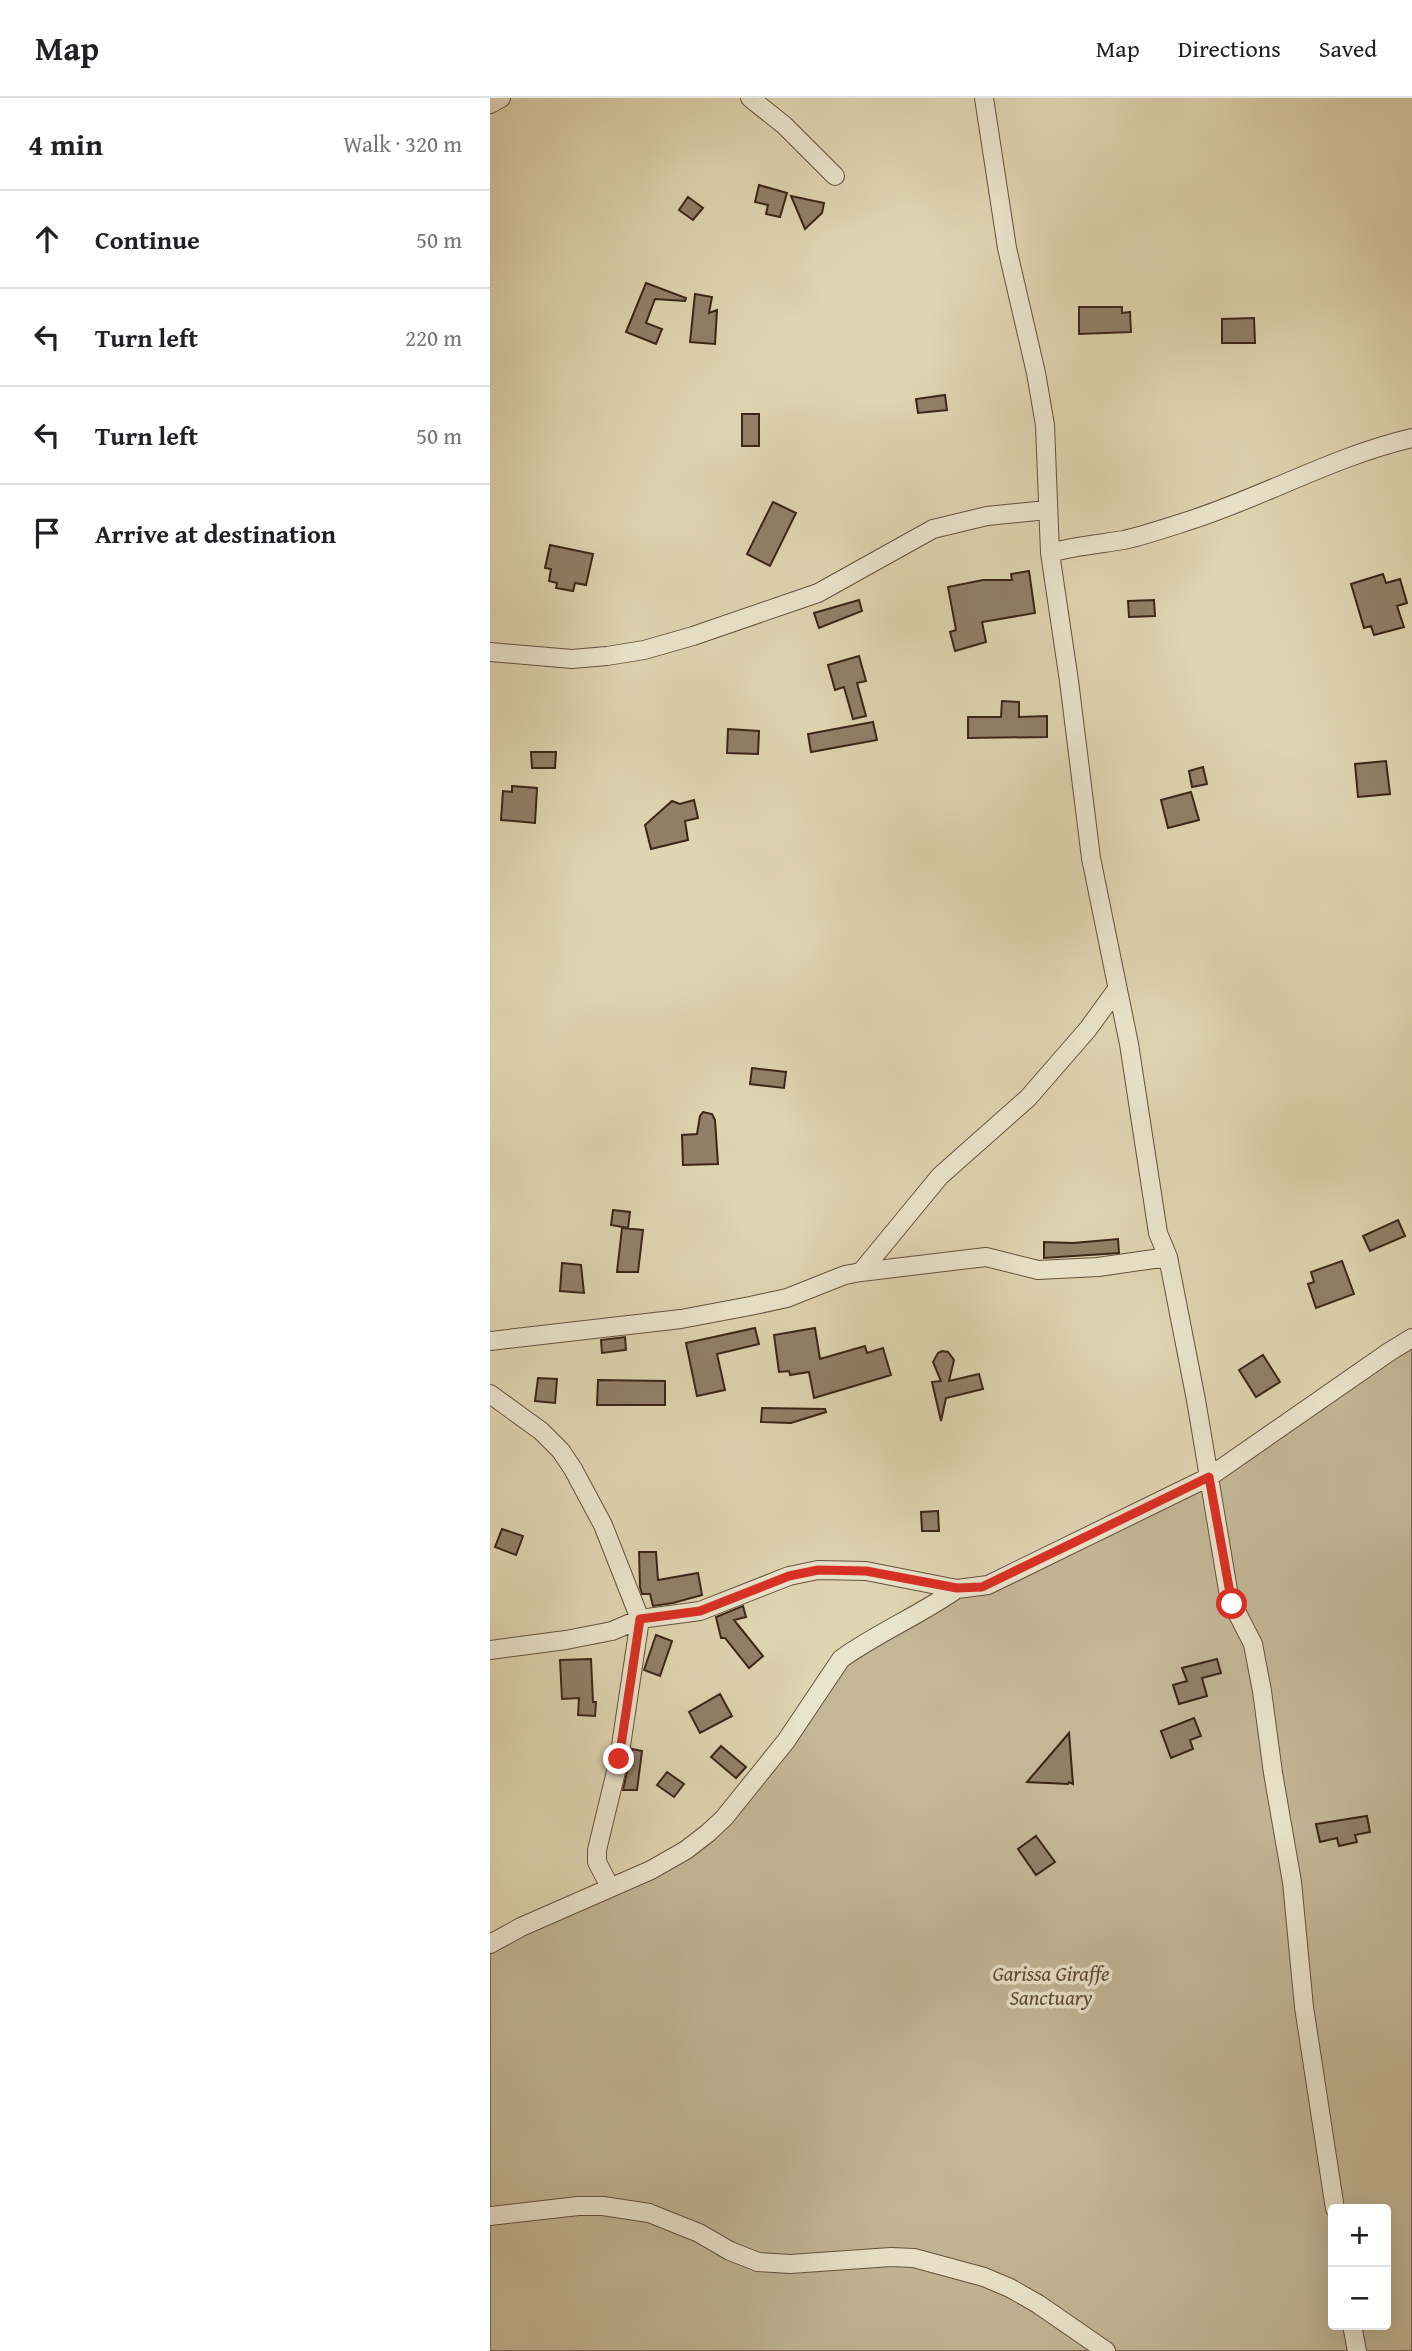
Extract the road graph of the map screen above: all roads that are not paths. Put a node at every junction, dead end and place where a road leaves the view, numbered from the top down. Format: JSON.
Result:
{"nodes":[{"id":1,"x":501,"y":98,"type":"edge"},
{"id":2,"x":750,"y":98,"type":"edge"},
{"id":3,"x":984,"y":98,"type":"edge"},
{"id":4,"x":490,"y":104,"type":"edge"},
{"id":5,"x":835,"y":176,"type":"dead end"},
{"id":6,"x":1412,"y":438,"type":"edge"},
{"id":7,"x":1046,"y":510,"type":"junction"},
{"id":8,"x":1050,"y":553,"type":"junction"},
{"id":9,"x":490,"y":652,"type":"edge"},
{"id":10,"x":1117,"y":989,"type":"junction"},
{"id":11,"x":1168,"y":1257,"type":"junction"},
{"id":12,"x":861,"y":1272,"type":"junction"},
{"id":13,"x":1412,"y":1338,"type":"edge"},
{"id":14,"x":490,"y":1341,"type":"edge"},
{"id":15,"x":490,"y":1394,"type":"edge"},
{"id":16,"x":1209,"y":1477,"type":"junction"},
{"id":17,"x":957,"y":1588,"type":"junction"},
{"id":18,"x":640,"y":1619,"type":"junction"},
{"id":19,"x":490,"y":1650,"type":"edge"},
{"id":20,"x":610,"y":1887,"type":"junction"},
{"id":21,"x":490,"y":1944,"type":"edge"},
{"id":22,"x":1334,"y":2204,"type":"edge"},
{"id":23,"x":490,"y":2216,"type":"edge"},
{"id":24,"x":1353,"y":2330,"type":"edge"},
{"id":25,"x":1105,"y":2351,"type":"edge"},
{"id":26,"x":1357,"y":2351,"type":"edge"}],
"edges":[{"from":1,"to":4,"type":"street"},
{"from":2,"to":5,"type":"street"},
{"from":3,"to":7,"type":"street"},
{"from":6,"to":8,"type":"street"},
{"from":7,"to":8,"type":"street"},
{"from":7,"to":9,"type":"street"},
{"from":8,"to":10,"type":"street"},
{"from":10,"to":11,"type":"street"},
{"from":10,"to":12,"type":"street"},
{"from":11,"to":12,"type":"street"},
{"from":11,"to":16,"type":"street"},
{"from":12,"to":14,"type":"street"},
{"from":13,"to":16,"type":"street"},
{"from":15,"to":18,"type":"street"},
{"from":16,"to":17,"type":"street"},
{"from":16,"to":22,"type":"street"},
{"from":17,"to":18,"type":"street"},
{"from":17,"to":20,"type":"street"},
{"from":18,"to":19,"type":"street"},
{"from":18,"to":20,"type":"street"},
{"from":20,"to":21,"type":"street"},
{"from":23,"to":25,"type":"street"},
{"from":24,"to":26,"type":"street"}]}
